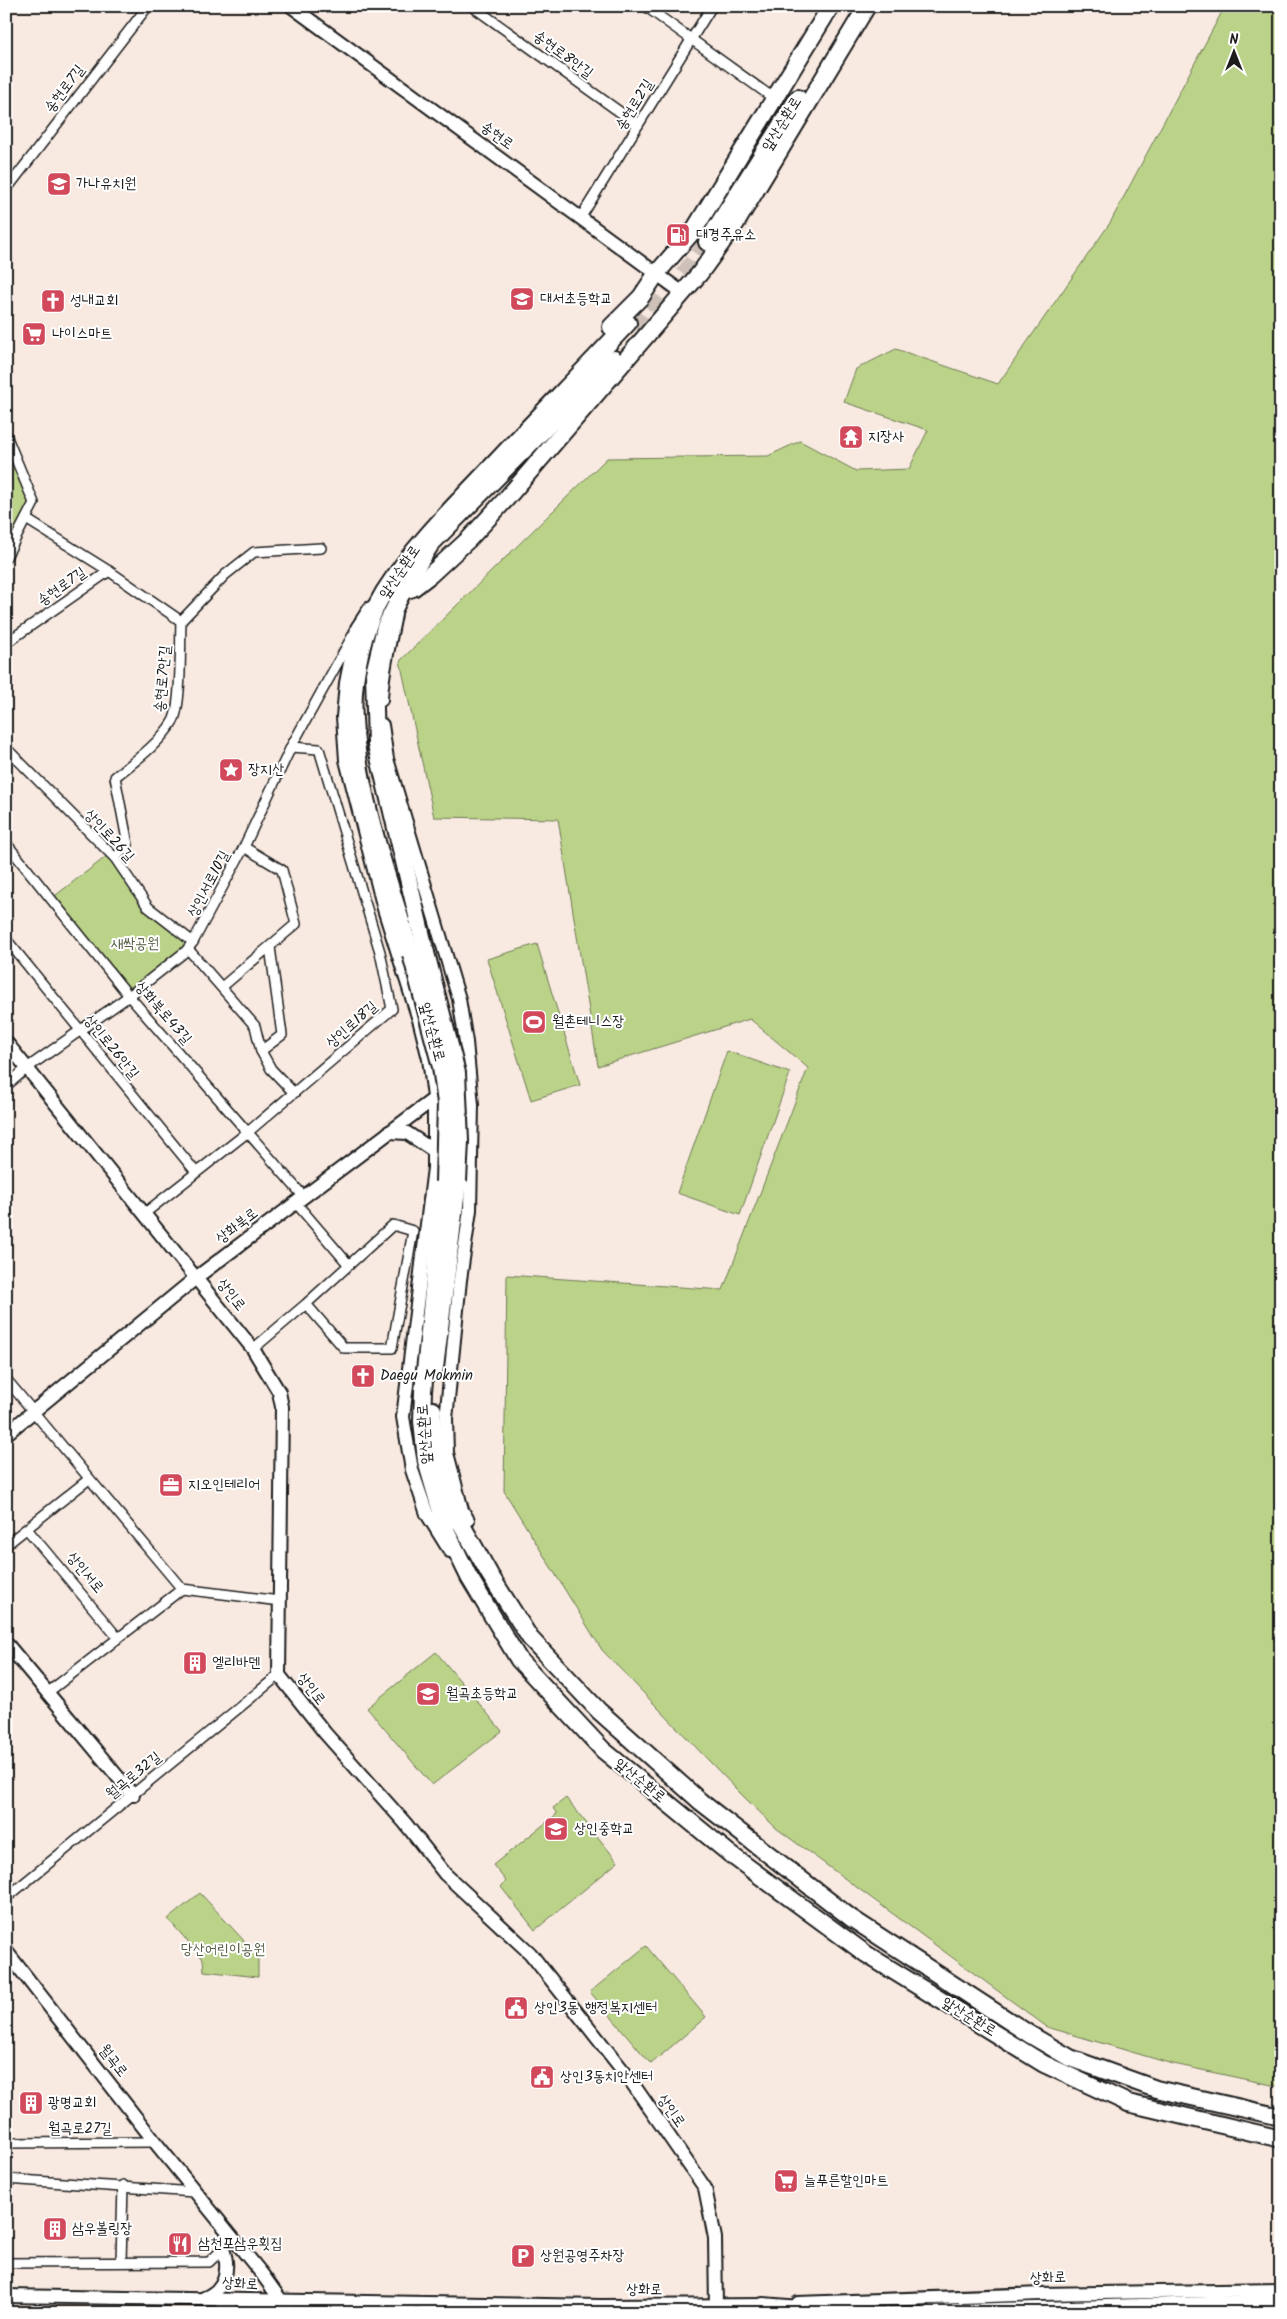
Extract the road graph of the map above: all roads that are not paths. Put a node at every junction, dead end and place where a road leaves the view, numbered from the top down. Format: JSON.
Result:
{"nodes":[{"id":1,"x":148,"y":6,"type":"edge"},
{"id":2,"x":291,"y":6,"type":"edge"},
{"id":3,"x":472,"y":6,"type":"edge"},
{"id":4,"x":644,"y":6,"type":"edge"},
{"id":5,"x":712,"y":6,"type":"edge"},
{"id":6,"x":831,"y":6,"type":"edge"},
{"id":7,"x":841,"y":6,"type":"edge"},
{"id":8,"x":856,"y":6,"type":"edge"},
{"id":9,"x":867,"y":6,"type":"edge"},
{"id":10,"x":691,"y":40,"type":"junction"},
{"id":11,"x":776,"y":100,"type":"junction"},
{"id":12,"x":638,"y":125,"type":"junction"},
{"id":13,"x":6,"y":190,"type":"edge"},
{"id":14,"x":581,"y":217,"type":"junction"},
{"id":15,"x":657,"y":273,"type":"junction"},
{"id":16,"x":683,"y":292,"type":"junction"},
{"id":17,"x":6,"y":435,"type":"edge"},
{"id":18,"x":26,"y":519,"type":"junction"},
{"id":19,"x":321,"y":548,"type":"dead end"},
{"id":20,"x":6,"y":558,"type":"edge"},
{"id":21,"x":109,"y":571,"type":"junction"},
{"id":22,"x":396,"y":575,"type":"junction"},
{"id":23,"x":384,"y":593,"type":"junction"},
{"id":24,"x":400,"y":598,"type":"junction"},
{"id":25,"x":181,"y":621,"type":"junction"},
{"id":26,"x":357,"y":628,"type":"junction"},
{"id":27,"x":6,"y":643,"type":"edge"},
{"id":28,"x":291,"y":747,"type":"junction"},
{"id":29,"x":6,"y":748,"type":"edge"},
{"id":30,"x":6,"y":843,"type":"edge"},
{"id":31,"x":244,"y":848,"type":"junction"},
{"id":32,"x":115,"y":858,"type":"junction"},
{"id":33,"x":6,"y":939,"type":"edge"},
{"id":34,"x":190,"y":946,"type":"junction"},
{"id":35,"x":270,"y":947,"type":"junction"},
{"id":36,"x":419,"y":954,"type":"junction"},
{"id":37,"x":222,"y":986,"type":"junction"},
{"id":38,"x":129,"y":996,"type":"junction"},
{"id":39,"x":79,"y":1029,"type":"junction"},
{"id":40,"x":6,"y":1042,"type":"edge"},
{"id":41,"x":261,"y":1051,"type":"junction"},
{"id":42,"x":27,"y":1068,"type":"junction"},
{"id":43,"x":468,"y":1076,"type":"junction"},
{"id":44,"x":6,"y":1086,"type":"edge"},
{"id":45,"x":294,"y":1093,"type":"junction"},
{"id":46,"x":434,"y":1098,"type":"junction"},
{"id":47,"x":248,"y":1132,"type":"junction"},
{"id":48,"x":389,"y":1132,"type":"junction"},
{"id":49,"x":434,"y":1156,"type":"junction"},
{"id":50,"x":195,"y":1171,"type":"junction"},
{"id":51,"x":457,"y":1178,"type":"junction"},
{"id":52,"x":300,"y":1200,"type":"junction"},
{"id":53,"x":145,"y":1213,"type":"junction"},
{"id":54,"x":349,"y":1265,"type":"junction"},
{"id":55,"x":197,"y":1277,"type":"junction"},
{"id":56,"x":306,"y":1304,"type":"junction"},
{"id":57,"x":253,"y":1349,"type":"junction"},
{"id":58,"x":6,"y":1379,"type":"edge"},
{"id":59,"x":33,"y":1412,"type":"junction"},
{"id":60,"x":6,"y":1434,"type":"edge"},
{"id":61,"x":89,"y":1478,"type":"junction"},
{"id":62,"x":27,"y":1529,"type":"junction"},
{"id":63,"x":6,"y":1545,"type":"edge"},
{"id":64,"x":468,"y":1577,"type":"junction"},
{"id":65,"x":182,"y":1589,"type":"junction"},
{"id":66,"x":280,"y":1601,"type":"junction"},
{"id":67,"x":118,"y":1638,"type":"junction"},
{"id":68,"x":6,"y":1643,"type":"edge"},
{"id":69,"x":279,"y":1675,"type":"junction"},
{"id":70,"x":47,"y":1693,"type":"junction"},
{"id":71,"x":132,"y":1795,"type":"junction"},
{"id":72,"x":6,"y":1898,"type":"edge"},
{"id":73,"x":6,"y":1951,"type":"edge"},
{"id":74,"x":1281,"y":2117,"type":"edge"},
{"id":75,"x":1281,"y":2139,"type":"edge"},
{"id":76,"x":155,"y":2142,"type":"junction"},
{"id":77,"x":6,"y":2143,"type":"edge"},
{"id":78,"x":6,"y":2178,"type":"edge"},
{"id":79,"x":122,"y":2185,"type":"junction"},
{"id":80,"x":194,"y":2192,"type":"junction"},
{"id":81,"x":227,"y":2232,"type":"junction"},
{"id":82,"x":222,"y":2249,"type":"junction"},
{"id":83,"x":121,"y":2262,"type":"junction"},
{"id":84,"x":6,"y":2263,"type":"edge"},
{"id":85,"x":1281,"y":2290,"type":"edge"},
{"id":86,"x":6,"y":2296,"type":"edge"},
{"id":87,"x":204,"y":2298,"type":"junction"},
{"id":88,"x":217,"y":2298,"type":"junction"},
{"id":89,"x":454,"y":2303,"type":"junction"},
{"id":90,"x":1281,"y":2303,"type":"edge"},
{"id":91,"x":762,"y":2306,"type":"junction"},
{"id":92,"x":716,"y":2307,"type":"junction"},
{"id":93,"x":286,"y":2308,"type":"edge"},
{"id":94,"x":233,"y":2313,"type":"edge"},
{"id":95,"x":441,"y":2313,"type":"edge"},
{"id":96,"x":850,"y":2313,"type":"edge"},
{"id":97,"x":932,"y":2313,"type":"edge"}],
"edges":[{"from":1,"to":13,"type":"street","name":"송현로7길"},
{"from":2,"to":14,"type":"main road","name":"송현로"},
{"from":3,"to":12,"type":"street","name":"송현로8안길"},
{"from":4,"to":10,"type":"street"},
{"from":5,"to":10,"type":"street","name":"송현로2길"},
{"from":6,"to":11,"type":"highway"},
{"from":7,"to":8,"type":"highway","name":"앞산순환로"},
{"from":9,"to":16,"type":"highway"},
{"from":10,"to":11,"type":"street"},
{"from":10,"to":12,"type":"street","name":"송현로2길"},
{"from":11,"to":15,"type":"highway"},
{"from":12,"to":14,"type":"street","name":"송현로2길"},
{"from":14,"to":15,"type":"main road","name":"송현로"},
{"from":15,"to":16,"type":"main road","name":"송현로"},
{"from":15,"to":22,"type":"highway"},
{"from":16,"to":24,"type":"highway"},
{"from":17,"to":18,"type":"street"},
{"from":18,"to":20,"type":"street"},
{"from":18,"to":21,"type":"street"},
{"from":19,"to":25,"type":"street"},
{"from":21,"to":25,"type":"street"},
{"from":21,"to":27,"type":"street","name":"송현로7길"},
{"from":22,"to":23,"type":"highway","name":"앞산순환로"},
{"from":22,"to":24,"type":"highway","name":"앞산순환로"},
{"from":23,"to":26,"type":"main road"},
{"from":23,"to":36,"type":"highway","name":"앞산순환로"},
{"from":24,"to":36,"type":"highway","name":"앞산순환로"},
{"from":24,"to":43,"type":"main road"},
{"from":25,"to":32,"type":"street","name":"송현로7안길"},
{"from":26,"to":28,"type":"street","name":"상인서로10길"},
{"from":26,"to":46,"type":"main road"},
{"from":28,"to":31,"type":"street","name":"상인서로10길"},
{"from":28,"to":45,"type":"street","name":"상인로18길"},
{"from":29,"to":32,"type":"street","name":"상인로26길"},
{"from":30,"to":38,"type":"street","name":"상화북로43길"},
{"from":31,"to":34,"type":"street","name":"상인서로10길"},
{"from":31,"to":35,"type":"street"},
{"from":32,"to":34,"type":"street","name":"상인로26길"},
{"from":33,"to":39,"type":"street","name":"상인로26안길"},
{"from":34,"to":37,"type":"street","name":"상인로26길"},
{"from":34,"to":38,"type":"street","name":"상인서로10길"},
{"from":35,"to":37,"type":"street"},
{"from":35,"to":41,"type":"street"},
{"from":36,"to":51,"type":"highway","name":"앞산순환로","bridge":true},
{"from":37,"to":41,"type":"street","name":"상인로26길"},
{"from":38,"to":39,"type":"street","name":"상인서로10길"},
{"from":38,"to":47,"type":"street","name":"상화북로43길"},
{"from":39,"to":42,"type":"street","name":"상인서로10길"},
{"from":39,"to":50,"type":"street","name":"상인로26안길"},
{"from":40,"to":42,"type":"main road","name":"상인로"},
{"from":41,"to":45,"type":"street","name":"상인로26길"},
{"from":42,"to":44,"type":"street","name":"상인서로10길"},
{"from":42,"to":53,"type":"main road","name":"상인로"},
{"from":43,"to":46,"type":"main road","name":"상화북로"},
{"from":43,"to":51,"type":"main road"},
{"from":45,"to":47,"type":"street","name":"상인로18길"},
{"from":46,"to":48,"type":"main road","name":"상화북로"},
{"from":46,"to":49,"type":"main road"},
{"from":47,"to":50,"type":"street","name":"상인로18길"},
{"from":47,"to":52,"type":"street","name":"상화북로43길"},
{"from":48,"to":49,"type":"main road"},
{"from":48,"to":52,"type":"main road","name":"상화북로"},
{"from":49,"to":51,"type":"main road"},
{"from":49,"to":64,"type":"main road"},
{"from":50,"to":53,"type":"street","name":"상인로18길"},
{"from":51,"to":64,"type":"highway","name":"앞산순환로"},
{"from":51,"to":74,"type":"highway","name":"앞산순환로"},
{"from":52,"to":54,"type":"street","name":"상화북로43길"},
{"from":52,"to":55,"type":"main road","name":"상화북로"},
{"from":53,"to":55,"type":"main road","name":"상인로"},
{"from":54,"to":56,"type":"street"},
{"from":54,"to":56,"type":"street"},
{"from":55,"to":57,"type":"main road","name":"상인로"},
{"from":55,"to":59,"type":"main road","name":"상화북로"},
{"from":56,"to":57,"type":"street"},
{"from":57,"to":66,"type":"main road","name":"상인로"},
{"from":58,"to":59,"type":"street"},
{"from":59,"to":60,"type":"main road","name":"상화북로"},
{"from":59,"to":61,"type":"street"},
{"from":61,"to":62,"type":"street"},
{"from":61,"to":65,"type":"street"},
{"from":62,"to":63,"type":"street"},
{"from":62,"to":67,"type":"street","name":"상인서로"},
{"from":64,"to":75,"type":"highway","name":"앞산순환로"},
{"from":65,"to":66,"type":"street"},
{"from":65,"to":67,"type":"street"},
{"from":66,"to":69,"type":"main road","name":"상인로"},
{"from":67,"to":70,"type":"street"},
{"from":68,"to":70,"type":"main road"},
{"from":69,"to":71,"type":"street","name":"월곡로32길"},
{"from":69,"to":92,"type":"main road","name":"상인로"},
{"from":70,"to":71,"type":"main road"},
{"from":71,"to":72,"type":"street","name":"월곡로32길"},
{"from":73,"to":76,"type":"main road","name":"월곡로"},
{"from":76,"to":77,"type":"street","name":"월곡로27길"},
{"from":76,"to":80,"type":"main road","name":"월곡로"},
{"from":78,"to":79,"type":"street"},
{"from":79,"to":80,"type":"street"},
{"from":79,"to":83,"type":"street"},
{"from":80,"to":81,"type":"main road","name":"월곡로"},
{"from":81,"to":82,"type":"street"},
{"from":81,"to":93,"type":"main road","name":"월곡로"},
{"from":82,"to":83,"type":"street"},
{"from":82,"to":87,"type":"main road"},
{"from":83,"to":84,"type":"street"},
{"from":85,"to":91,"type":"main road","name":"상화로"},
{"from":86,"to":87,"type":"main road","name":"상화로"},
{"from":87,"to":88,"type":"main road","name":"상화로"},
{"from":88,"to":93,"type":"main road","name":"상화로"},
{"from":88,"to":94,"type":"main road"},
{"from":89,"to":92,"type":"main road","name":"상화로"},
{"from":89,"to":93,"type":"main road","name":"상화로"},
{"from":89,"to":95,"type":"main road"},
{"from":90,"to":97,"type":"highway"},
{"from":91,"to":92,"type":"main road","name":"상화로"},
{"from":91,"to":96,"type":"highway"}]}
